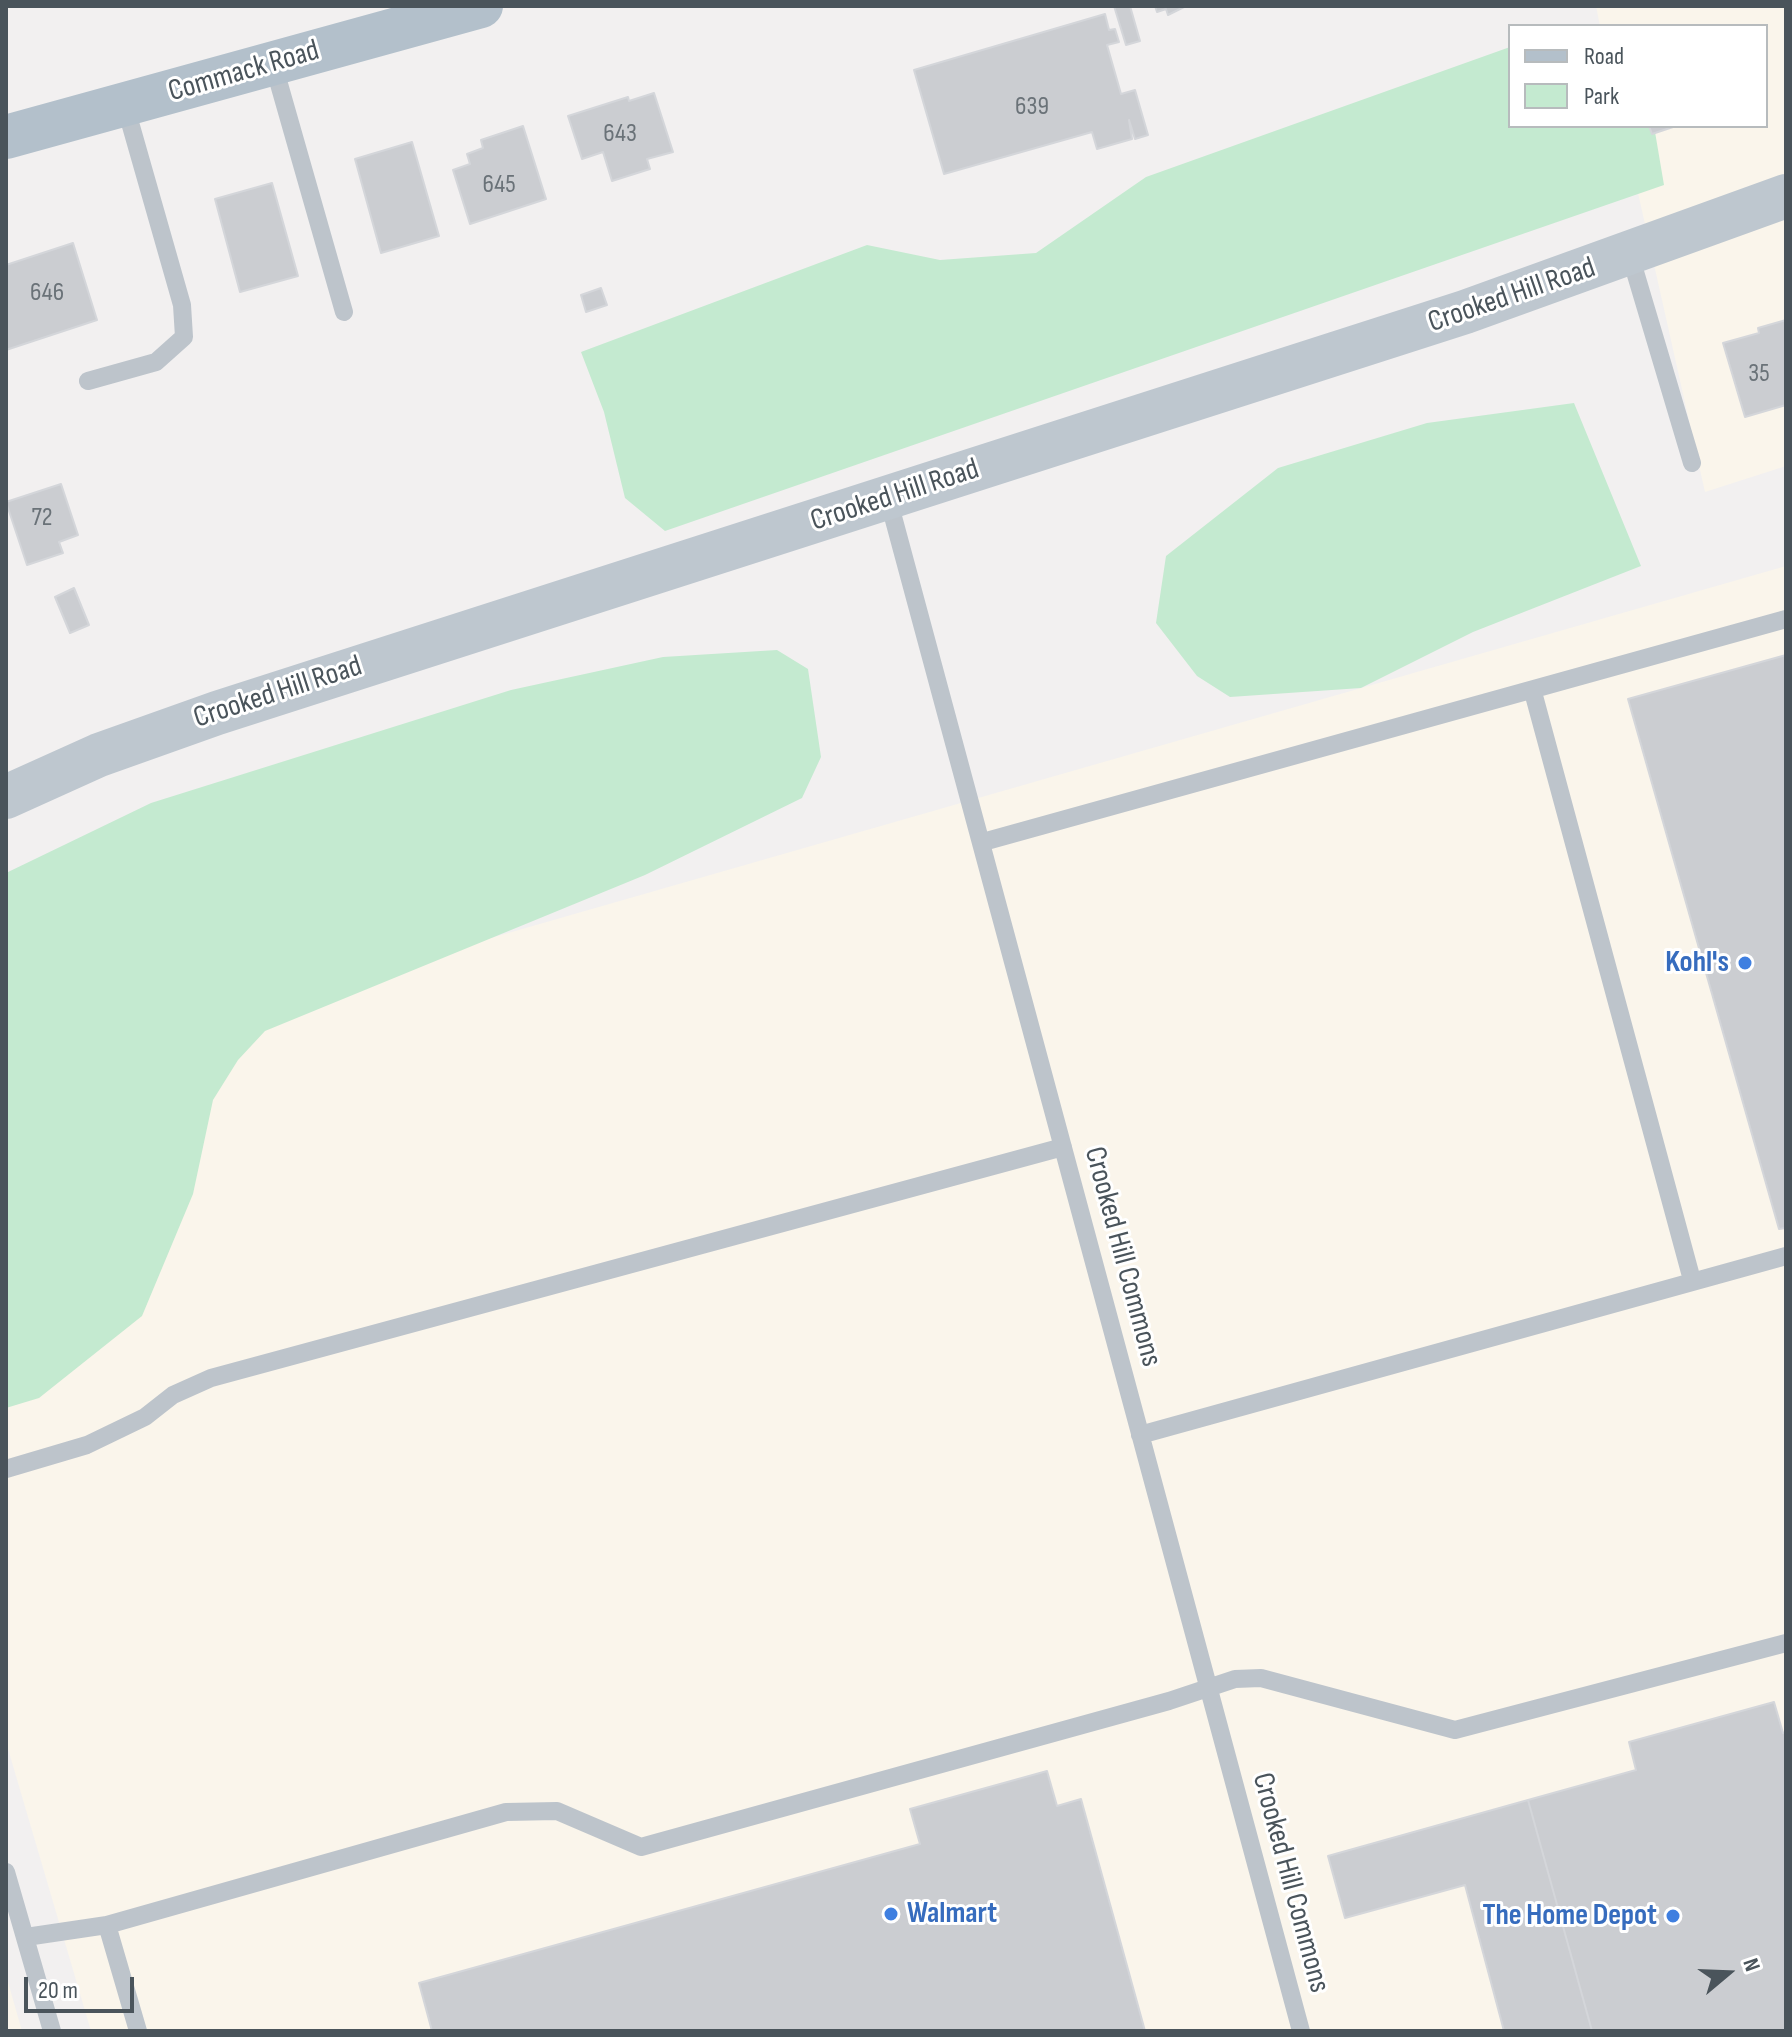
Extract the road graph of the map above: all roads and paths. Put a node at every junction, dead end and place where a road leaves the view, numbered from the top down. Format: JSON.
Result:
{"nodes":[{"id":1,"x":481,"y":6,"type":"edge"},
{"id":2,"x":273,"y":63,"type":"junction"},
{"id":3,"x":125,"y":105,"type":"junction"},
{"id":4,"x":6,"y":137,"type":"edge"},
{"id":5,"x":1786,"y":196,"type":"edge"},
{"id":6,"x":1630,"y":255,"type":"junction"},
{"id":7,"x":344,"y":312,"type":"dead end"},
{"id":8,"x":88,"y":381,"type":"dead end"},
{"id":9,"x":1692,"y":463,"type":"dead end"},
{"id":10,"x":888,"y":498,"type":"junction"},
{"id":11,"x":1786,"y":619,"type":"edge"},
{"id":12,"x":1533,"y":692,"type":"junction"},
{"id":13,"x":6,"y":797,"type":"edge"},
{"id":14,"x":983,"y":842,"type":"junction"},
{"id":15,"x":1063,"y":1147,"type":"junction"},
{"id":16,"x":1786,"y":1256,"type":"edge"},
{"id":17,"x":1692,"y":1280,"type":"junction"},
{"id":18,"x":1140,"y":1435,"type":"junction"},
{"id":19,"x":6,"y":1469,"type":"edge"},
{"id":20,"x":1786,"y":1643,"type":"edge"},
{"id":21,"x":1208,"y":1686,"type":"junction"},
{"id":22,"x":6,"y":1872,"type":"edge"},
{"id":23,"x":107,"y":1925,"type":"junction"},
{"id":24,"x":26,"y":1937,"type":"junction"},
{"id":25,"x":52,"y":2031,"type":"edge"},
{"id":26,"x":138,"y":2031,"type":"edge"},
{"id":27,"x":1301,"y":2031,"type":"edge"}],
"edges":[{"from":1,"to":2,"type":"main road","name":"Commack Road"},
{"from":2,"to":3,"type":"main road","name":"Commack Road"},
{"from":2,"to":7,"type":"lane"},
{"from":3,"to":4,"type":"main road","name":"Commack Road"},
{"from":3,"to":8,"type":"lane"},
{"from":5,"to":6,"type":"main road","name":"Crooked Hill Road"},
{"from":6,"to":9,"type":"lane"},
{"from":6,"to":10,"type":"main road","name":"Crooked Hill Road"},
{"from":10,"to":13,"type":"main road","name":"Crooked Hill Road"},
{"from":10,"to":14,"type":"lane","name":"Crooked Hill Commons"},
{"from":11,"to":12,"type":"lane"},
{"from":12,"to":14,"type":"lane"},
{"from":12,"to":17,"type":"lane"},
{"from":14,"to":15,"type":"lane","name":"Crooked Hill Commons"},
{"from":15,"to":18,"type":"lane","name":"Crooked Hill Commons"},
{"from":15,"to":19,"type":"lane"},
{"from":16,"to":17,"type":"lane"},
{"from":17,"to":18,"type":"lane"},
{"from":18,"to":21,"type":"lane","name":"Crooked Hill Commons"},
{"from":20,"to":21,"type":"lane"},
{"from":21,"to":23,"type":"lane"},
{"from":21,"to":27,"type":"lane","name":"Crooked Hill Commons"},
{"from":22,"to":24,"type":"lane"},
{"from":23,"to":24,"type":"lane"},
{"from":23,"to":26,"type":"lane"},
{"from":24,"to":25,"type":"lane"}]}
